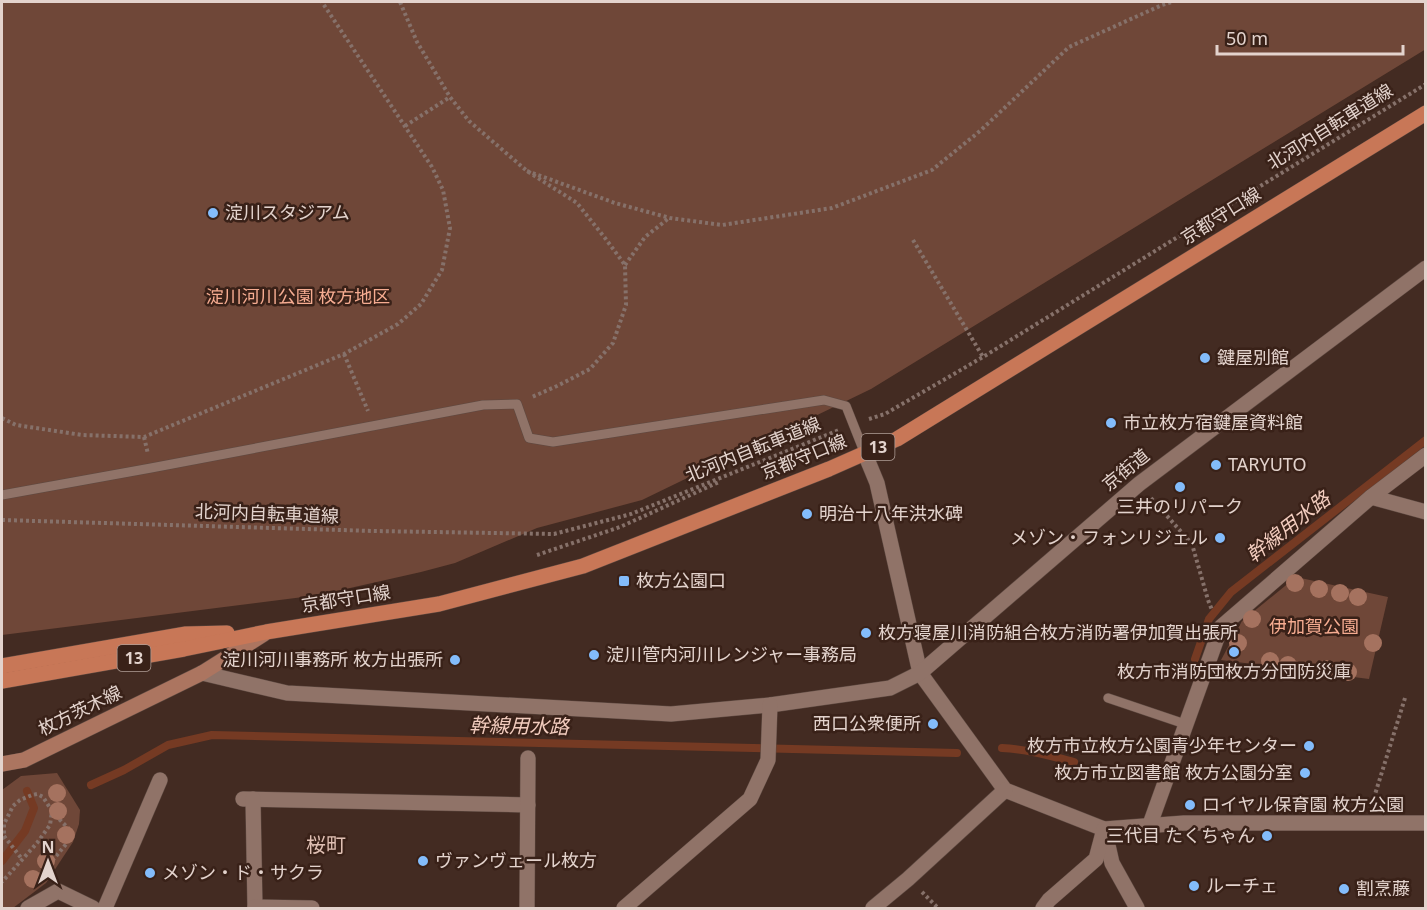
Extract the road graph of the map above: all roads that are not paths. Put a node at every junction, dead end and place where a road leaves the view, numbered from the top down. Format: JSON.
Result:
{"nodes":[{"id":1,"x":1425,"y":113,"type":"edge"},
{"id":2,"x":1425,"y":268,"type":"edge"},
{"id":3,"x":864,"y":454,"type":"junction"},
{"id":4,"x":1425,"y":455,"type":"edge"},
{"id":5,"x":2,"y":495,"type":"edge"},
{"id":6,"x":1371,"y":497,"type":"junction"},
{"id":7,"x":1425,"y":512,"type":"edge"},
{"id":8,"x":266,"y":632,"type":"junction"},
{"id":9,"x":2,"y":665,"type":"edge"},
{"id":10,"x":202,"y":673,"type":"junction"},
{"id":11,"x":920,"y":673,"type":"junction"},
{"id":12,"x":2,"y":681,"type":"edge"},
{"id":13,"x":1108,"y":698,"type":"dead end"},
{"id":14,"x":770,"y":705,"type":"junction"},
{"id":15,"x":1185,"y":724,"type":"junction"},
{"id":16,"x":528,"y":758,"type":"dead end"},
{"id":17,"x":2,"y":764,"type":"edge"},
{"id":18,"x":160,"y":780,"type":"dead end"},
{"id":19,"x":1005,"y":790,"type":"junction"},
{"id":20,"x":528,"y":805,"type":"junction"},
{"id":21,"x":1425,"y":823,"type":"edge"},
{"id":22,"x":1149,"y":827,"type":"junction"},
{"id":23,"x":1104,"y":829,"type":"junction"},
{"id":24,"x":255,"y":908,"type":"edge"},
{"id":25,"x":28,"y":909,"type":"edge"},
{"id":26,"x":93,"y":909,"type":"edge"},
{"id":27,"x":105,"y":909,"type":"edge"},
{"id":28,"x":312,"y":909,"type":"edge"},
{"id":29,"x":527,"y":909,"type":"edge"},
{"id":30,"x":624,"y":909,"type":"edge"},
{"id":31,"x":873,"y":909,"type":"edge"},
{"id":32,"x":1043,"y":909,"type":"edge"},
{"id":33,"x":1137,"y":909,"type":"edge"}],
"edges":[{"from":1,"to":3,"type":"main road","name":"京都守口線","number":"13"},
{"from":2,"to":11,"type":"street","name":"京街道"},
{"from":3,"to":5,"type":"lane"},
{"from":3,"to":8,"type":"main road","name":"京都守口線","number":"13"},
{"from":3,"to":11,"type":"street"},
{"from":4,"to":6,"type":"street"},
{"from":6,"to":7,"type":"street"},
{"from":6,"to":15,"type":"street"},
{"from":8,"to":9,"type":"main road","name":"京都守口線","number":"13"},
{"from":8,"to":10,"type":"main road","name":"枚方茨木線"},
{"from":8,"to":12,"type":"main road","name":"京都守口線","number":"13"},
{"from":10,"to":14,"type":"street","name":"京街道"},
{"from":10,"to":17,"type":"main road","name":"枚方茨木線"},
{"from":11,"to":14,"type":"street","name":"京街道"},
{"from":11,"to":19,"type":"street"},
{"from":13,"to":15,"type":"lane"},
{"from":14,"to":30,"type":"street"},
{"from":15,"to":22,"type":"street"},
{"from":16,"to":20,"type":"street"},
{"from":18,"to":27,"type":"street"},
{"from":19,"to":23,"type":"street"},
{"from":19,"to":31,"type":"street"},
{"from":20,"to":24,"type":"street"},
{"from":20,"to":29,"type":"street"},
{"from":21,"to":22,"type":"street"},
{"from":22,"to":23,"type":"street"},
{"from":23,"to":32,"type":"street"},
{"from":23,"to":33,"type":"street"},
{"from":24,"to":28,"type":"street"},
{"from":25,"to":26,"type":"street"}]}
